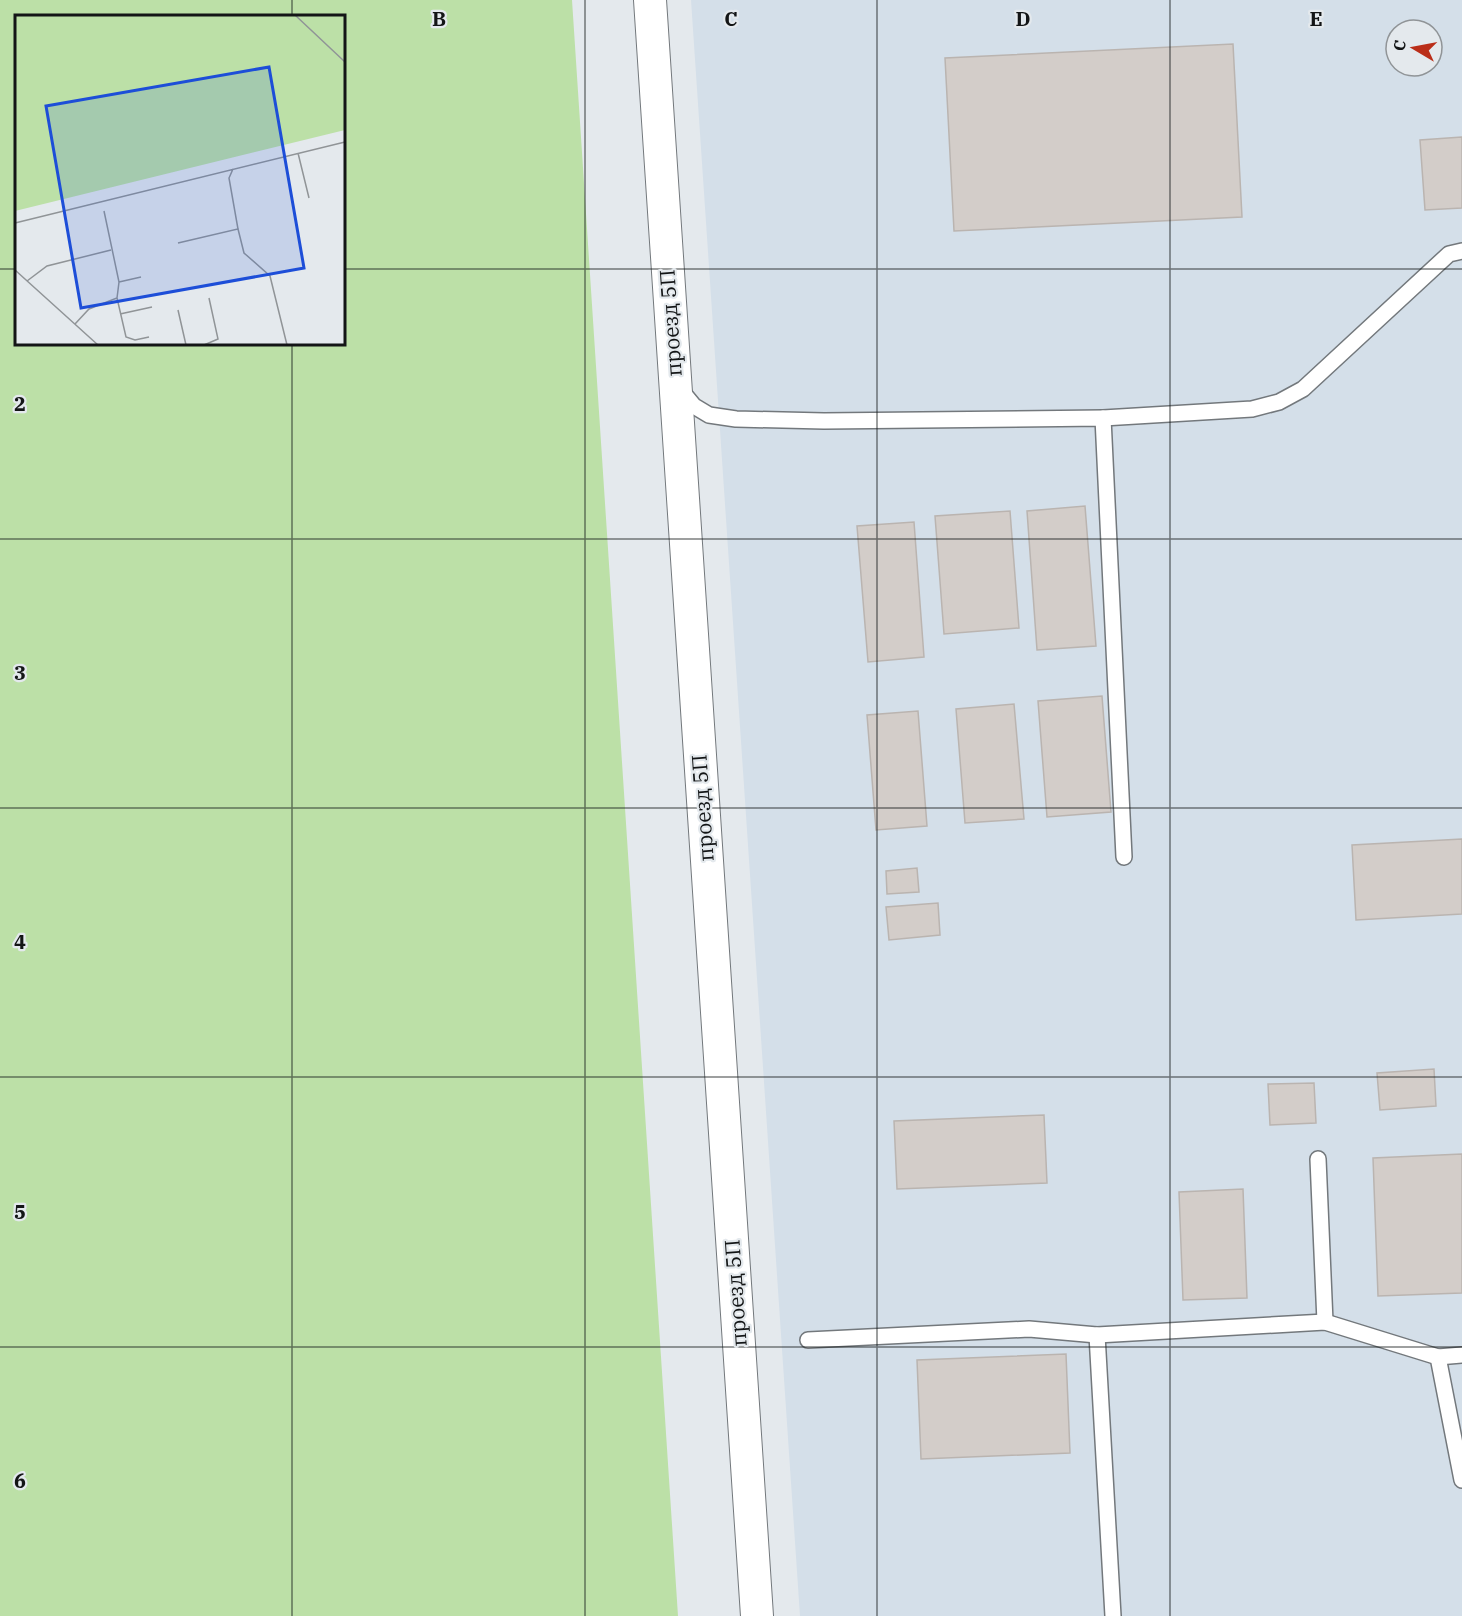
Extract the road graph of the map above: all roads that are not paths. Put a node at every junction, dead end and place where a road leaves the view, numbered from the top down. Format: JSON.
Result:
{"nodes":[{"id":1,"x":650,"y":0,"type":"edge"},
{"id":2,"x":1462,"y":251,"type":"edge"},
{"id":3,"x":675,"y":378,"type":"junction"},
{"id":4,"x":1103,"y":418,"type":"junction"},
{"id":5,"x":1124,"y":858,"type":"dead end"},
{"id":6,"x":1318,"y":1159,"type":"dead end"},
{"id":7,"x":1325,"y":1322,"type":"junction"},
{"id":8,"x":1097,"y":1335,"type":"junction"},
{"id":9,"x":808,"y":1340,"type":"dead end"},
{"id":10,"x":1462,"y":1355,"type":"edge"},
{"id":11,"x":1438,"y":1357,"type":"junction"},
{"id":12,"x":1462,"y":1480,"type":"edge"},
{"id":13,"x":757,"y":1616,"type":"edge"},
{"id":14,"x":1113,"y":1616,"type":"edge"}],
"edges":[{"from":1,"to":3,"type":"street","name":"проезд 5П"},
{"from":2,"to":4,"type":"lane"},
{"from":3,"to":4,"type":"lane"},
{"from":3,"to":13,"type":"street","name":"проезд 5П"},
{"from":4,"to":5,"type":"lane"},
{"from":6,"to":7,"type":"lane"},
{"from":7,"to":8,"type":"lane"},
{"from":7,"to":11,"type":"lane"},
{"from":8,"to":9,"type":"lane"},
{"from":8,"to":14,"type":"lane"},
{"from":10,"to":11,"type":"lane"},
{"from":11,"to":12,"type":"lane"}]}
